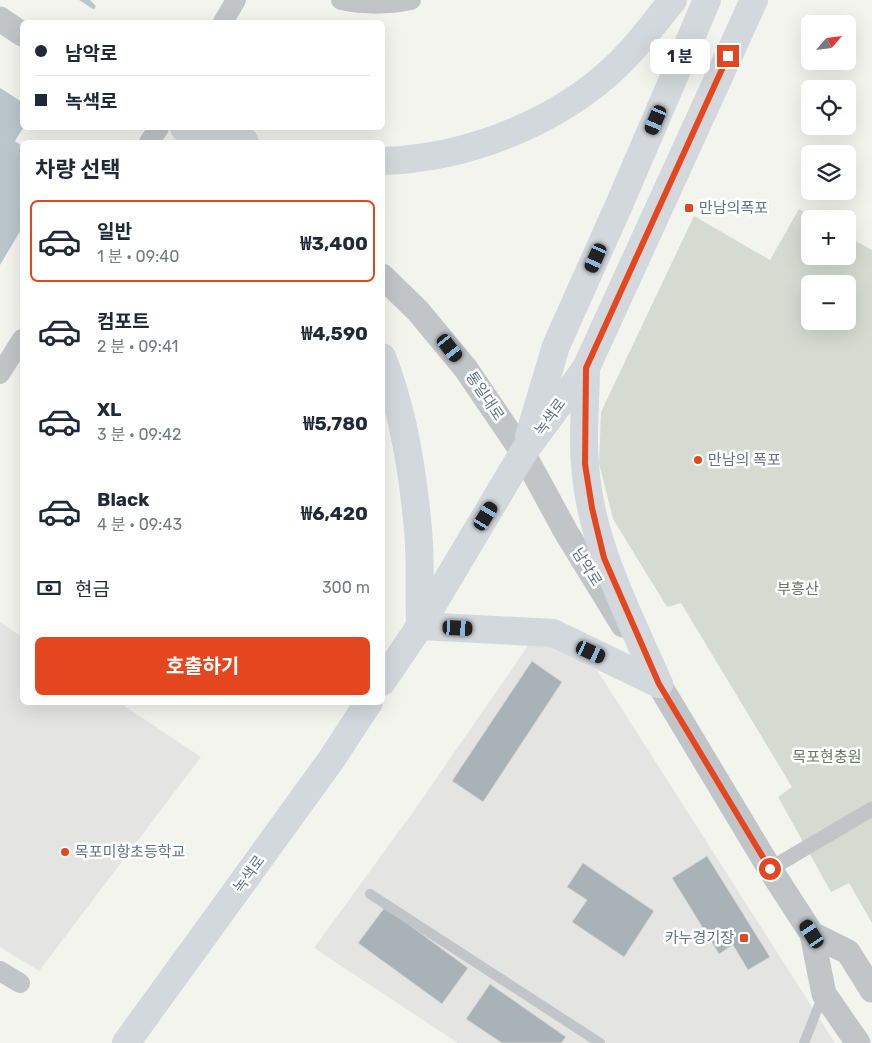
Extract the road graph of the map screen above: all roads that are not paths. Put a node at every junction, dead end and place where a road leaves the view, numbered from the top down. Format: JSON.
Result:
{"nodes":[{"id":1,"x":236,"y":0,"type":"edge"},
{"id":2,"x":341,"y":0,"type":"edge"},
{"id":3,"x":411,"y":0,"type":"edge"},
{"id":4,"x":673,"y":0,"type":"edge"},
{"id":5,"x":707,"y":0,"type":"edge"},
{"id":6,"x":754,"y":0,"type":"edge"},
{"id":7,"x":0,"y":19,"type":"edge"},
{"id":8,"x":224,"y":20,"type":"edge"},
{"id":9,"x":20,"y":33,"type":"edge"},
{"id":10,"x":174,"y":130,"type":"edge"},
{"id":11,"x":193,"y":130,"type":"edge"},
{"id":12,"x":191,"y":140,"type":"edge"},
{"id":13,"x":236,"y":140,"type":"edge"},
{"id":14,"x":385,"y":161,"type":"edge"},
{"id":15,"x":385,"y":279,"type":"edge"},
{"id":16,"x":20,"y":342,"type":"edge"},
{"id":17,"x":385,"y":366,"type":"edge"},
{"id":18,"x":586,"y":368,"type":"junction"},
{"id":19,"x":0,"y":374,"type":"edge"},
{"id":20,"x":523,"y":453,"type":"junction"},
{"id":21,"x":420,"y":626,"type":"junction"},
{"id":22,"x":385,"y":678,"type":"edge"},
{"id":23,"x":659,"y":684,"type":"junction"},
{"id":24,"x":367,"y":705,"type":"edge"},
{"id":25,"x":872,"y":809,"type":"edge"},
{"id":26,"x":770,"y":869,"type":"junction"},
{"id":27,"x":370,"y":894,"type":"dead end"},
{"id":28,"x":812,"y":934,"type":"junction"},
{"id":29,"x":0,"y":971,"type":"edge"},
{"id":30,"x":20,"y":983,"type":"dead end"},
{"id":31,"x":872,"y":990,"type":"edge"},
{"id":32,"x":824,"y":994,"type":"junction"},
{"id":33,"x":126,"y":1043,"type":"edge"},
{"id":34,"x":600,"y":1043,"type":"edge"},
{"id":35,"x":804,"y":1043,"type":"edge"},
{"id":36,"x":858,"y":1043,"type":"edge"}],
"edges":[{"from":1,"to":8,"type":"street"},
{"from":2,"to":3,"type":"street"},
{"from":4,"to":14,"type":"main road"},
{"from":5,"to":20,"type":"main road","name":"녹색로"},
{"from":6,"to":18,"type":"main road","name":"녹색로"},
{"from":7,"to":9,"type":"street"},
{"from":10,"to":12,"type":"street"},
{"from":11,"to":13,"type":"main road"},
{"from":15,"to":20,"type":"street","name":"통일대로"},
{"from":16,"to":19,"type":"street"},
{"from":17,"to":21,"type":"main road"},
{"from":18,"to":20,"type":"main road","name":"녹색로"},
{"from":18,"to":23,"type":"main road"},
{"from":20,"to":21,"type":"main road","name":"녹색로"},
{"from":20,"to":23,"type":"street","name":"남악로"},
{"from":21,"to":22,"type":"main road","name":"녹색로"},
{"from":21,"to":23,"type":"main road"},
{"from":23,"to":26,"type":"street","name":"남악로"},
{"from":24,"to":33,"type":"main road","name":"녹색로"},
{"from":25,"to":26,"type":"street"},
{"from":26,"to":28,"type":"street","name":"남악로"},
{"from":27,"to":34,"type":"lane"},
{"from":28,"to":31,"type":"street"},
{"from":28,"to":32,"type":"street","name":"남악로"},
{"from":29,"to":30,"type":"street"},
{"from":32,"to":35,"type":"lane"},
{"from":32,"to":36,"type":"street","name":"남악로"}]}
